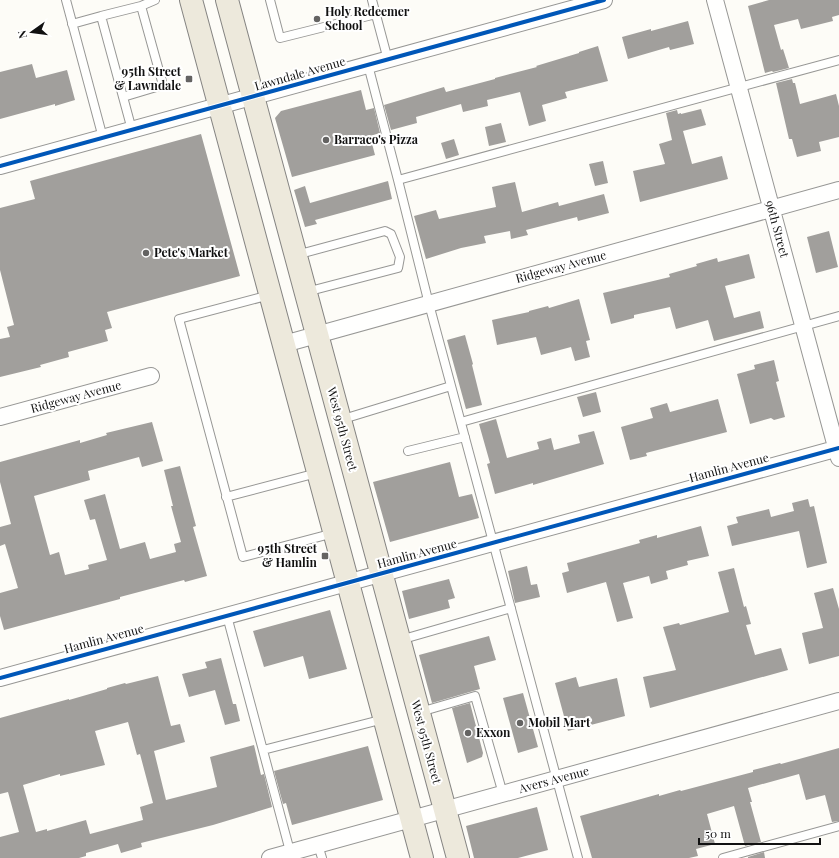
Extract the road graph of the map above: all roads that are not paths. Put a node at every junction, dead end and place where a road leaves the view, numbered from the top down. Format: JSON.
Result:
{"nodes":[{"id":1,"x":66,"y":0,"type":"edge"},
{"id":2,"x":155,"y":0,"type":"edge"},
{"id":3,"x":191,"y":0,"type":"edge"},
{"id":4,"x":227,"y":0,"type":"edge"},
{"id":5,"x":270,"y":0,"type":"edge"},
{"id":6,"x":372,"y":0,"type":"edge"},
{"id":7,"x":604,"y":0,"type":"edge"},
{"id":8,"x":715,"y":0,"type":"edge"},
{"id":9,"x":141,"y":6,"type":"junction"},
{"id":10,"x":376,"y":14,"type":"junction"},
{"id":11,"x":101,"y":16,"type":"junction"},
{"id":12,"x":72,"y":24,"type":"junction"},
{"id":13,"x":388,"y":60,"type":"junction"},
{"id":14,"x":839,"y":60,"type":"edge"},
{"id":15,"x":368,"y":65,"type":"junction"},
{"id":16,"x":739,"y":87,"type":"junction"},
{"id":17,"x":123,"y":97,"type":"junction"},
{"id":18,"x":253,"y":97,"type":"junction"},
{"id":19,"x":220,"y":106,"type":"junction"},
{"id":20,"x":132,"y":130,"type":"junction"},
{"id":21,"x":103,"y":138,"type":"junction"},
{"id":22,"x":0,"y":166,"type":"edge"},
{"id":23,"x":398,"y":180,"type":"junction"},
{"id":24,"x":839,"y":190,"type":"edge"},
{"id":25,"x":772,"y":209,"type":"junction"},
{"id":26,"x":295,"y":256,"type":"junction"},
{"id":27,"x":305,"y":292,"type":"junction"},
{"id":28,"x":270,"y":295,"type":"junction"},
{"id":29,"x":429,"y":304,"type":"junction"},
{"id":30,"x":839,"y":316,"type":"edge"},
{"id":31,"x":803,"y":326,"type":"junction"},
{"id":32,"x":317,"y":335,"type":"junction"},
{"id":33,"x":284,"y":344,"type":"junction"},
{"id":34,"x":151,"y":376,"type":"dead end"},
{"id":35,"x":451,"y":386,"type":"junction"},
{"id":36,"x":0,"y":417,"type":"edge"},
{"id":37,"x":340,"y":420,"type":"junction"},
{"id":38,"x":461,"y":422,"type":"junction"},
{"id":39,"x":465,"y":437,"type":"junction"},
{"id":40,"x":408,"y":451,"type":"dead end"},
{"id":41,"x":838,"y":452,"type":"edge"},
{"id":42,"x":318,"y":473,"type":"junction"},
{"id":43,"x":226,"y":497,"type":"junction"},
{"id":44,"x":334,"y":533,"type":"junction"},
{"id":45,"x":493,"y":543,"type":"junction"},
{"id":46,"x":381,"y":574,"type":"junction"},
{"id":47,"x":348,"y":583,"type":"junction"},
{"id":48,"x":511,"y":608,"type":"junction"},
{"id":49,"x":227,"y":616,"type":"junction"},
{"id":50,"x":399,"y":640,"type":"junction"},
{"id":51,"x":0,"y":678,"type":"edge"},
{"id":52,"x":839,"y":701,"type":"edge"},
{"id":53,"x":418,"y":713,"type":"junction"},
{"id":54,"x":384,"y":718,"type":"junction"},
{"id":55,"x":263,"y":750,"type":"junction"},
{"id":56,"x":557,"y":779,"type":"junction"},
{"id":57,"x":503,"y":794,"type":"junction"},
{"id":58,"x":445,"y":810,"type":"junction"},
{"id":59,"x":411,"y":819,"type":"junction"},
{"id":60,"x":839,"y":826,"type":"edge"},
{"id":61,"x":320,"y":851,"type":"edge"},
{"id":62,"x":291,"y":855,"type":"edge"},
{"id":63,"x":270,"y":858,"type":"edge"},
{"id":64,"x":422,"y":858,"type":"edge"},
{"id":65,"x":458,"y":858,"type":"edge"},
{"id":66,"x":578,"y":858,"type":"edge"},
{"id":67,"x":723,"y":858,"type":"edge"}],
"edges":[{"from":1,"to":12,"type":"lane"},
{"from":2,"to":9,"type":"lane"},
{"from":3,"to":19,"type":"main road"},
{"from":4,"to":18,"type":"main road","name":"West 95th Street"},
{"from":5,"to":10,"type":"lane"},
{"from":6,"to":10,"type":"lane"},
{"from":7,"to":13,"type":"street","name":"Lawndale Avenue"},
{"from":8,"to":16,"type":"street","name":"96th Street"},
{"from":9,"to":11,"type":"lane"},
{"from":9,"to":17,"type":"lane"},
{"from":10,"to":13,"type":"lane"},
{"from":11,"to":12,"type":"lane"},
{"from":11,"to":17,"type":"lane"},
{"from":12,"to":21,"type":"lane"},
{"from":13,"to":15,"type":"street","name":"Lawndale Avenue"},
{"from":14,"to":16,"type":"lane"},
{"from":15,"to":18,"type":"street","name":"Lawndale Avenue"},
{"from":15,"to":23,"type":"lane"},
{"from":16,"to":23,"type":"lane"},
{"from":16,"to":25,"type":"street","name":"96th Street"},
{"from":17,"to":20,"type":"lane"},
{"from":18,"to":19,"type":"street","name":"Lawndale Avenue"},
{"from":18,"to":26,"type":"main road","name":"West 95th Street"},
{"from":19,"to":20,"type":"street","name":"Lawndale Avenue"},
{"from":19,"to":28,"type":"main road"},
{"from":20,"to":21,"type":"street","name":"Lawndale Avenue"},
{"from":21,"to":22,"type":"street","name":"Lawndale Avenue"},
{"from":23,"to":29,"type":"lane"},
{"from":24,"to":25,"type":"street","name":"Ridgeway Avenue"},
{"from":25,"to":29,"type":"street","name":"Ridgeway Avenue"},
{"from":25,"to":31,"type":"street","name":"96th Street"},
{"from":26,"to":27,"type":"main road","name":"West 95th Street"},
{"from":26,"to":27,"type":"lane"},
{"from":27,"to":32,"type":"main road","name":"West 95th Street"},
{"from":28,"to":33,"type":"main road"},
{"from":28,"to":43,"type":"lane"},
{"from":29,"to":32,"type":"street","name":"Ridgeway Avenue"},
{"from":29,"to":35,"type":"lane"},
{"from":30,"to":31,"type":"lane"},
{"from":31,"to":38,"type":"lane"},
{"from":31,"to":41,"type":"street","name":"96th Street"},
{"from":32,"to":33,"type":"street","name":"Ridgeway Avenue"},
{"from":32,"to":37,"type":"main road","name":"West 95th Street"},
{"from":33,"to":42,"type":"main road"},
{"from":34,"to":36,"type":"street","name":"Ridgeway Avenue"},
{"from":35,"to":37,"type":"lane"},
{"from":35,"to":38,"type":"lane"},
{"from":37,"to":46,"type":"main road","name":"West 95th Street"},
{"from":38,"to":39,"type":"lane"},
{"from":39,"to":40,"type":"lane"},
{"from":39,"to":45,"type":"lane"},
{"from":41,"to":45,"type":"street","name":"Hamlin Avenue"},
{"from":42,"to":43,"type":"lane"},
{"from":42,"to":44,"type":"main road"},
{"from":43,"to":44,"type":"lane"},
{"from":44,"to":47,"type":"main road"},
{"from":45,"to":46,"type":"street","name":"Hamlin Avenue"},
{"from":45,"to":48,"type":"lane"},
{"from":46,"to":47,"type":"street","name":"Hamlin Avenue"},
{"from":46,"to":50,"type":"main road","name":"West 95th Street"},
{"from":47,"to":49,"type":"street","name":"Hamlin Avenue"},
{"from":47,"to":54,"type":"main road"},
{"from":48,"to":50,"type":"lane"},
{"from":48,"to":56,"type":"lane"},
{"from":49,"to":51,"type":"street","name":"Hamlin Avenue"},
{"from":49,"to":55,"type":"lane"},
{"from":50,"to":53,"type":"main road","name":"West 95th Street"},
{"from":52,"to":56,"type":"street","name":"Avers Avenue"},
{"from":53,"to":57,"type":"lane"},
{"from":53,"to":58,"type":"main road","name":"West 95th Street"},
{"from":54,"to":55,"type":"lane"},
{"from":54,"to":59,"type":"main road"},
{"from":55,"to":62,"type":"lane"},
{"from":56,"to":57,"type":"street","name":"Avers Avenue"},
{"from":56,"to":66,"type":"lane"},
{"from":57,"to":58,"type":"street","name":"Avers Avenue"},
{"from":58,"to":59,"type":"street","name":"Avers Avenue"},
{"from":58,"to":65,"type":"main road","name":"West 95th Street"},
{"from":59,"to":61,"type":"street","name":"Avers Avenue"},
{"from":59,"to":64,"type":"main road"},
{"from":60,"to":67,"type":"lane"},
{"from":61,"to":62,"type":"street","name":"Avers Avenue"},
{"from":62,"to":63,"type":"street","name":"Avers Avenue"}]}
